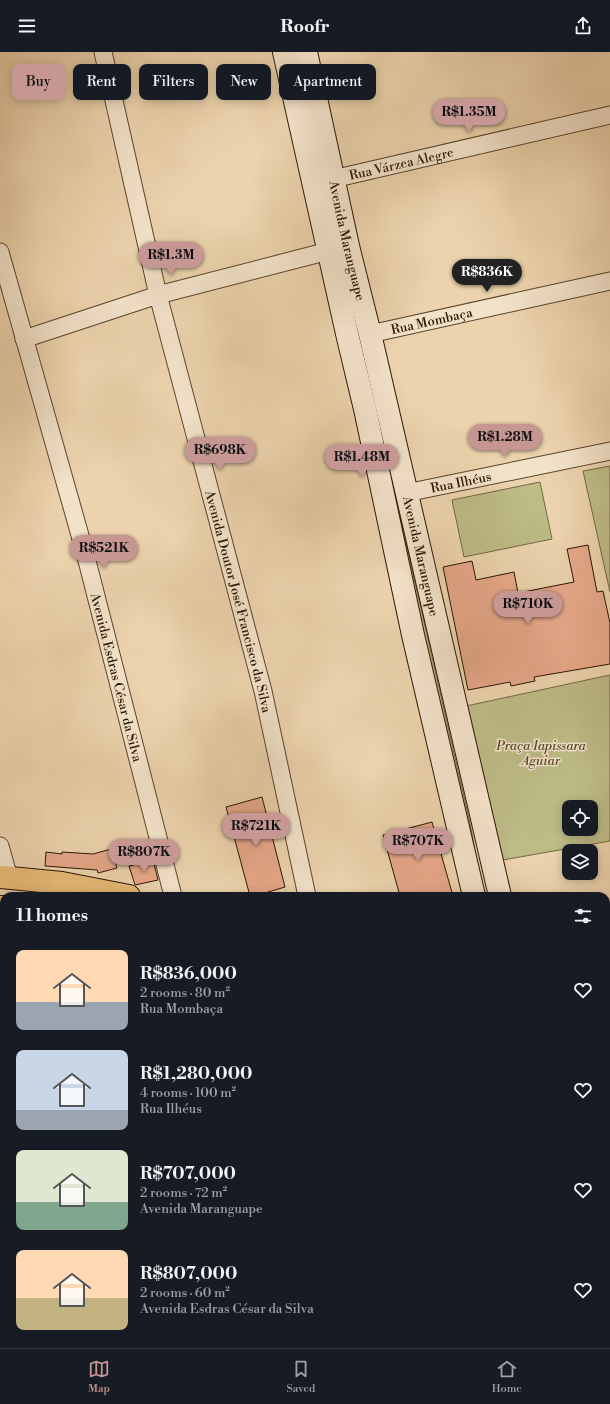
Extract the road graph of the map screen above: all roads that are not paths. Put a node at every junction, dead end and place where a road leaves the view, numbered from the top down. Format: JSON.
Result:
{"nodes":[{"id":1,"x":103,"y":52,"type":"edge"},
{"id":2,"x":284,"y":52,"type":"edge"},
{"id":3,"x":306,"y":52,"type":"edge"},
{"id":4,"x":610,"y":115,"type":"edge"},
{"id":5,"x":334,"y":179,"type":"junction"},
{"id":6,"x":338,"y":248,"type":"junction"},
{"id":7,"x":0,"y":252,"type":"edge"},
{"id":8,"x":610,"y":281,"type":"edge"},
{"id":9,"x":158,"y":295,"type":"junction"},
{"id":10,"x":370,"y":334,"type":"junction"},
{"id":11,"x":24,"y":339,"type":"junction"},
{"id":12,"x":365,"y":409,"type":"junction"},
{"id":13,"x":610,"y":451,"type":"edge"},
{"id":14,"x":406,"y":493,"type":"junction"},
{"id":15,"x":0,"y":846,"type":"edge"},
{"id":16,"x":494,"y":870,"type":"junction"},
{"id":17,"x":4,"y":878,"type":"edge"},
{"id":18,"x":472,"y":886,"type":"edge"},
{"id":19,"x":108,"y":892,"type":"edge"},
{"id":20,"x":172,"y":892,"type":"edge"},
{"id":21,"x":306,"y":892,"type":"edge"},
{"id":22,"x":499,"y":892,"type":"edge"}],
"edges":[{"from":1,"to":9,"type":"street","name":"Avenida Doutor José Francisco da Silva"},
{"from":2,"to":6,"type":"main road","name":"Avenida Maranguape"},
{"from":3,"to":5,"type":"main road","name":"Avenida Maranguape"},
{"from":4,"to":5,"type":"street","name":"Rua Várzea Alegre"},
{"from":5,"to":6,"type":"main road","name":"Avenida Maranguape"},
{"from":6,"to":9,"type":"street"},
{"from":6,"to":10,"type":"main road","name":"Avenida Maranguape"},
{"from":6,"to":12,"type":"main road","name":"Avenida Maranguape"},
{"from":7,"to":11,"type":"street","name":"Avenida Esdras César da Silva"},
{"from":8,"to":10,"type":"street","name":"Rua Mombaça"},
{"from":9,"to":11,"type":"street"},
{"from":9,"to":21,"type":"street","name":"Avenida Doutor José Francisco da Silva"},
{"from":10,"to":14,"type":"main road","name":"Avenida Maranguape"},
{"from":11,"to":20,"type":"street","name":"Avenida Esdras César da Silva"},
{"from":12,"to":14,"type":"main road"},
{"from":12,"to":18,"type":"main road","name":"Avenida Maranguape"},
{"from":13,"to":14,"type":"street","name":"Rua Ilhéus"},
{"from":14,"to":16,"type":"main road","name":"Avenida Maranguape"},
{"from":15,"to":17,"type":"street"},
{"from":16,"to":18,"type":"main road"},
{"from":16,"to":22,"type":"main road","name":"Avenida Maranguape"},
{"from":17,"to":19,"type":"main road"}]}
